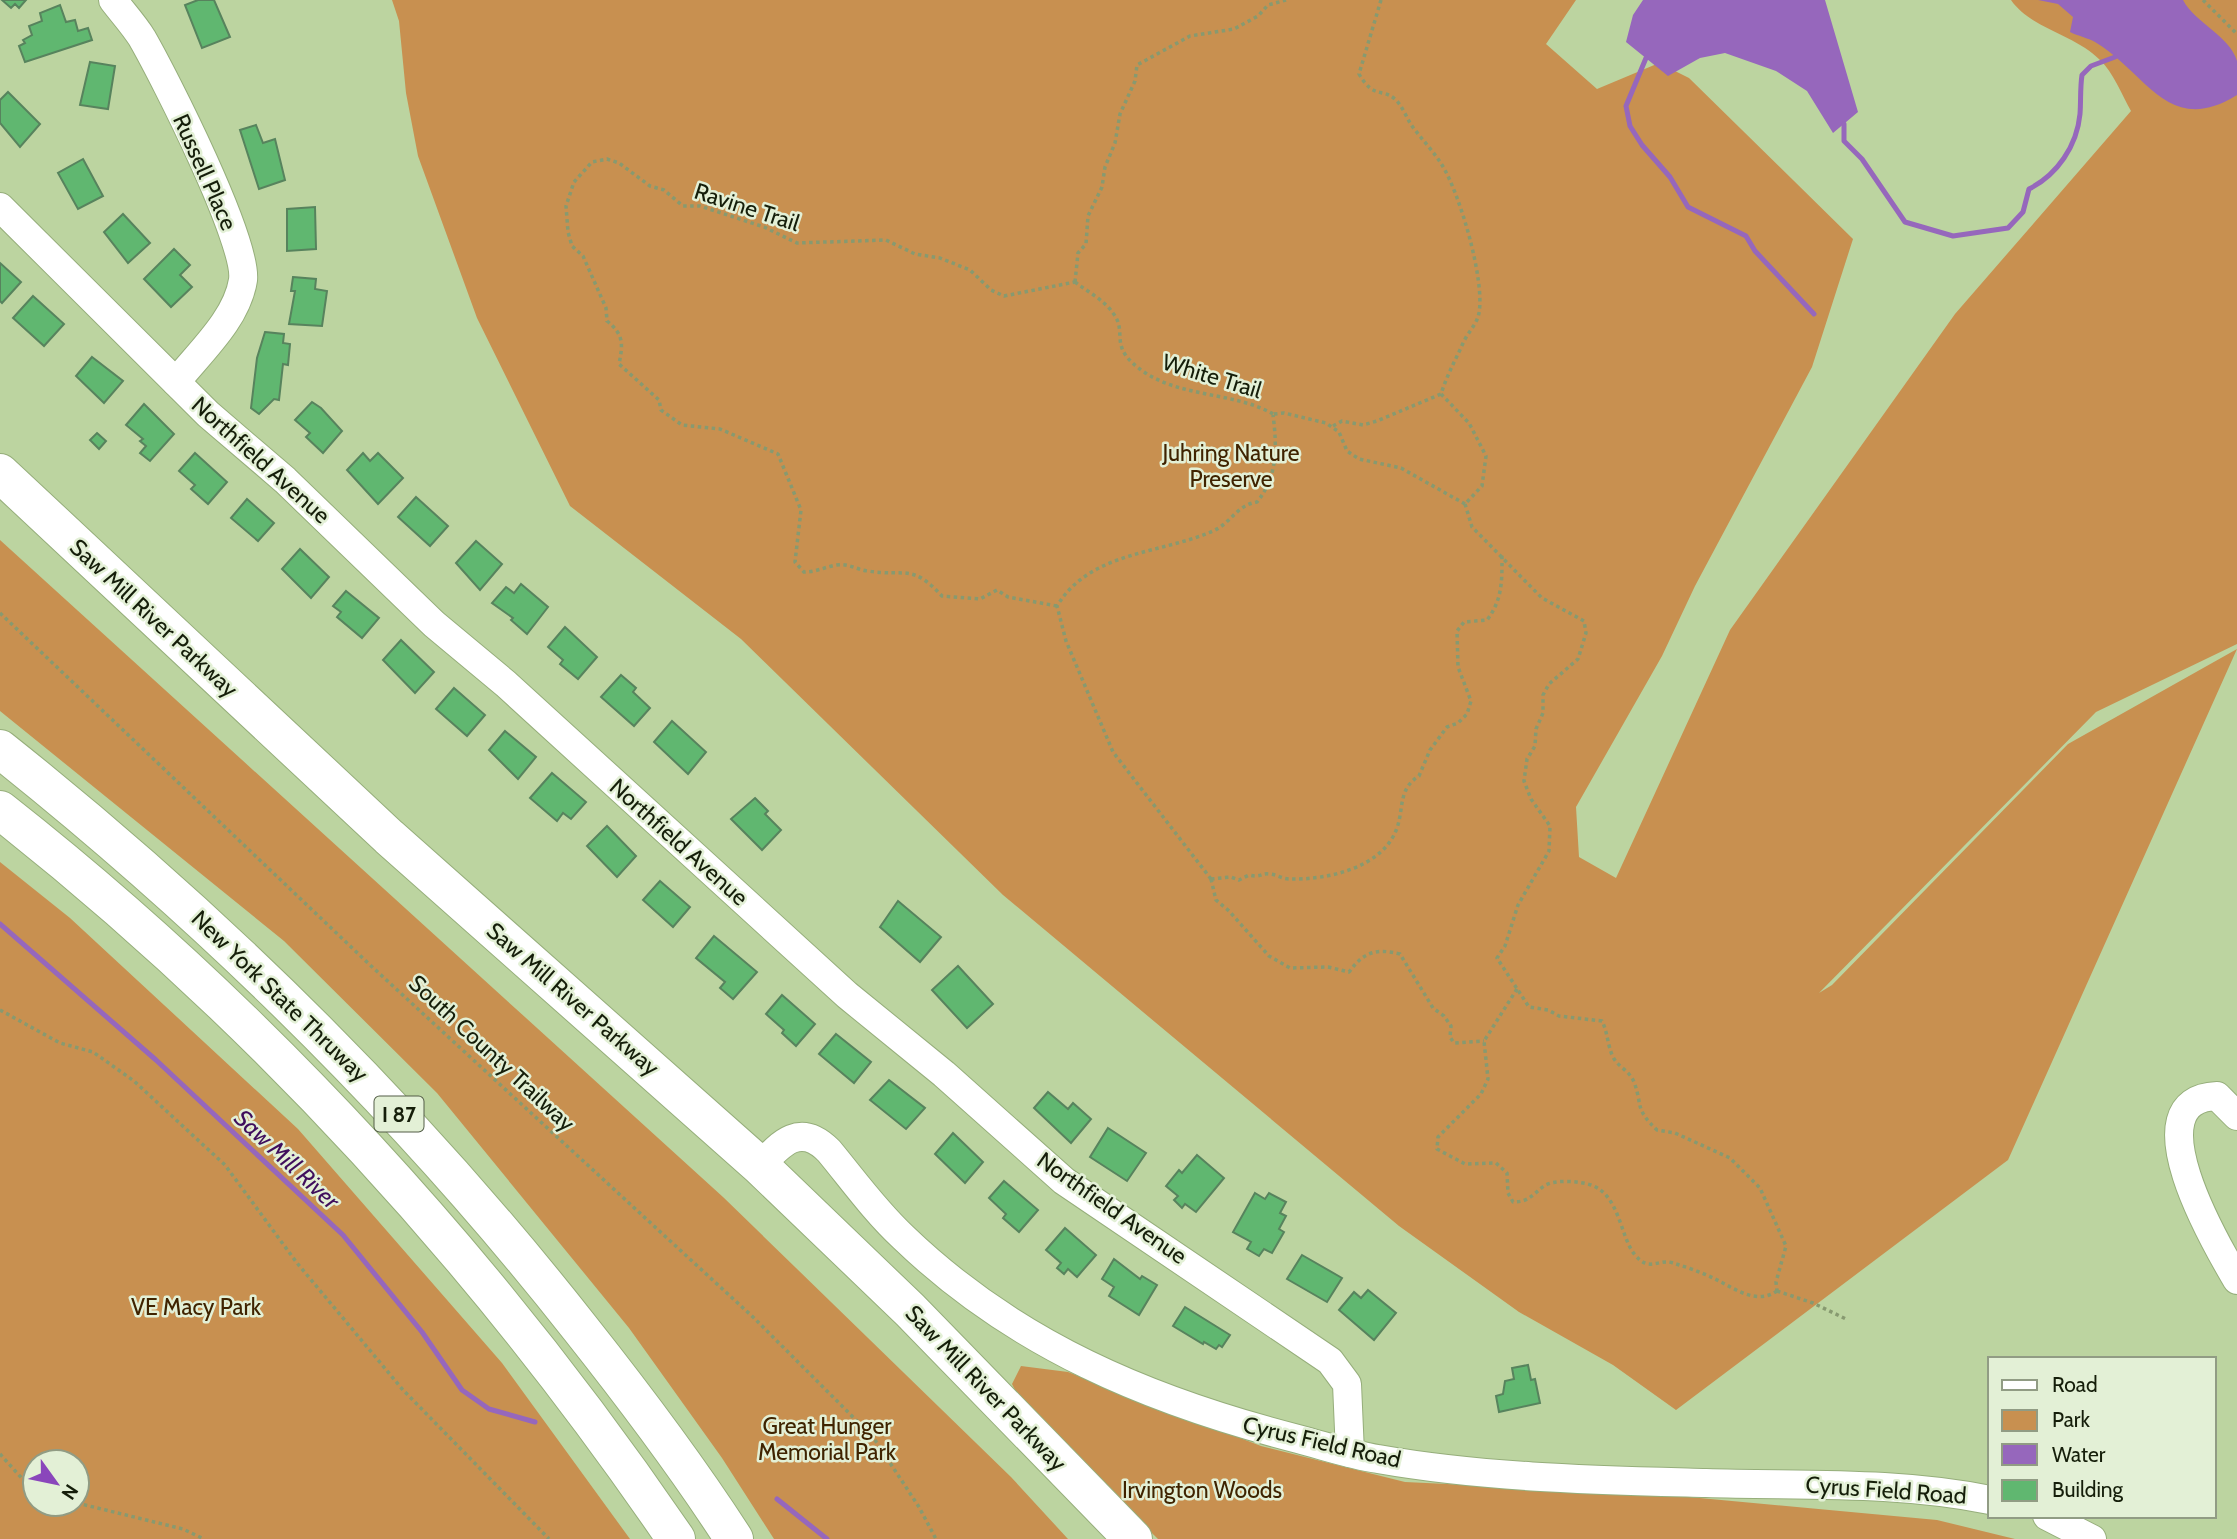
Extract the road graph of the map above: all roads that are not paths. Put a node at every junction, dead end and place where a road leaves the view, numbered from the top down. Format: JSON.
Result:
{"nodes":[{"id":1,"x":113,"y":0,"type":"edge"},
{"id":2,"x":0,"y":207,"type":"edge"},
{"id":3,"x":176,"y":382,"type":"junction"},
{"id":4,"x":0,"y":473,"type":"edge"},
{"id":5,"x":0,"y":503,"type":"edge"},
{"id":6,"x":0,"y":749,"type":"edge"},
{"id":7,"x":0,"y":810,"type":"edge"},
{"id":8,"x":2237,"y":1116,"type":"edge"},
{"id":9,"x":760,"y":1166,"type":"junction"},
{"id":10,"x":2237,"y":1280,"type":"edge"},
{"id":11,"x":1350,"y":1452,"type":"junction"},
{"id":12,"x":1988,"y":1500,"type":"edge"},
{"id":13,"x":2051,"y":1518,"type":"edge"},
{"id":14,"x":676,"y":1539,"type":"edge"},
{"id":15,"x":734,"y":1539,"type":"edge"},
{"id":16,"x":1102,"y":1539,"type":"edge"},
{"id":17,"x":1133,"y":1539,"type":"edge"},
{"id":18,"x":2092,"y":1539,"type":"edge"}],
"edges":[{"from":1,"to":3,"type":"street","name":"Russell Place"},
{"from":2,"to":3,"type":"street","name":"Northfield Avenue"},
{"from":3,"to":11,"type":"street","name":"Northfield Avenue"},
{"from":4,"to":9,"type":"highway","name":"Saw Mill River Parkway"},
{"from":5,"to":16,"type":"highway","name":"Saw Mill River Parkway"},
{"from":6,"to":15,"type":"highway","name":"New York State Thruway","number":"I 87"},
{"from":7,"to":14,"type":"highway","name":"New York State Thruway","number":"I 87"},
{"from":8,"to":10,"type":"street"},
{"from":9,"to":11,"type":"street","name":"Cyrus Field Road"},
{"from":9,"to":17,"type":"highway","name":"Saw Mill River Parkway"},
{"from":11,"to":12,"type":"street","name":"Cyrus Field Road"},
{"from":13,"to":18,"type":"street"}]}
